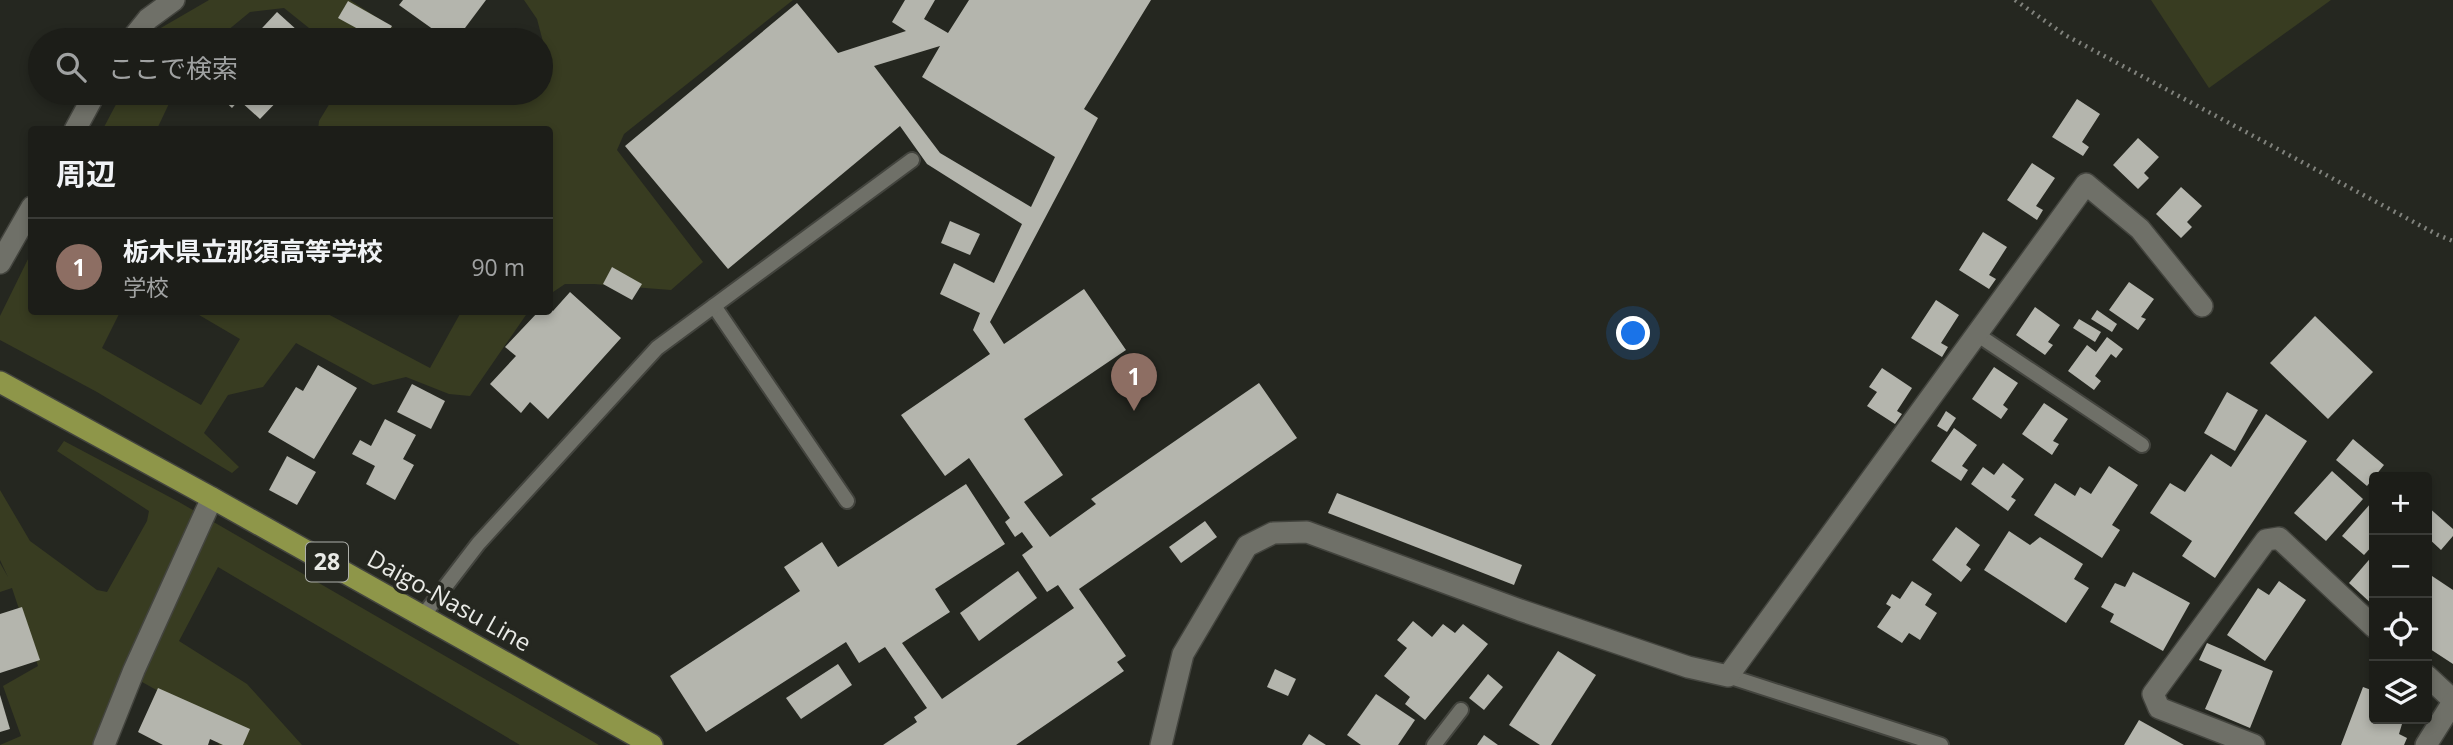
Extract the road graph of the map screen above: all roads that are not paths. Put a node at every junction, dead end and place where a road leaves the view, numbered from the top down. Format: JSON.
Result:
{"nodes":[{"id":1,"x":174,"y":0,"type":"edge"},
{"id":2,"x":141,"y":28,"type":"edge"},
{"id":3,"x":89,"y":105,"type":"edge"},
{"id":4,"x":77,"y":126,"type":"edge"},
{"id":5,"x":912,"y":160,"type":"dead end"},
{"id":6,"x":28,"y":214,"type":"edge"},
{"id":7,"x":0,"y":263,"type":"edge"},
{"id":8,"x":714,"y":306,"type":"junction"},
{"id":9,"x":2202,"y":306,"type":"dead end"},
{"id":10,"x":1978,"y":335,"type":"junction"},
{"id":11,"x":0,"y":382,"type":"edge"},
{"id":12,"x":2142,"y":446,"type":"dead end"},
{"id":13,"x":212,"y":498,"type":"junction"},
{"id":14,"x":847,"y":501,"type":"dead end"},
{"id":15,"x":422,"y":617,"type":"junction"},
{"id":16,"x":2369,"y":622,"type":"edge"},
{"id":17,"x":1728,"y":676,"type":"junction"},
{"id":18,"x":2432,"y":681,"type":"edge"},
{"id":19,"x":2453,"y":701,"type":"edge"},
{"id":20,"x":1461,"y":709,"type":"dead end"},
{"id":21,"x":104,"y":745,"type":"edge"},
{"id":22,"x":652,"y":745,"type":"edge"},
{"id":23,"x":1161,"y":745,"type":"edge"},
{"id":24,"x":1434,"y":745,"type":"edge"},
{"id":25,"x":1941,"y":745,"type":"edge"},
{"id":26,"x":2254,"y":745,"type":"edge"},
{"id":27,"x":2426,"y":745,"type":"edge"}],
"edges":[{"from":1,"to":2,"type":"street"},
{"from":3,"to":4,"type":"street"},
{"from":5,"to":8,"type":"lane"},
{"from":6,"to":7,"type":"street"},
{"from":8,"to":14,"type":"lane"},
{"from":8,"to":15,"type":"lane"},
{"from":9,"to":10,"type":"street"},
{"from":10,"to":12,"type":"lane"},
{"from":10,"to":17,"type":"street"},
{"from":11,"to":13,"type":"main road","name":"Daigo-Nasu Line","number":"28"},
{"from":13,"to":15,"type":"main road","name":"Daigo-Nasu Line","number":"28"},
{"from":13,"to":21,"type":"street"},
{"from":15,"to":22,"type":"main road","name":"Daigo-Nasu Line","number":"28"},
{"from":16,"to":26,"type":"street"},
{"from":17,"to":23,"type":"street"},
{"from":17,"to":25,"type":"lane"},
{"from":18,"to":19,"type":"street"},
{"from":19,"to":27,"type":"street"},
{"from":20,"to":24,"type":"lane"}]}
